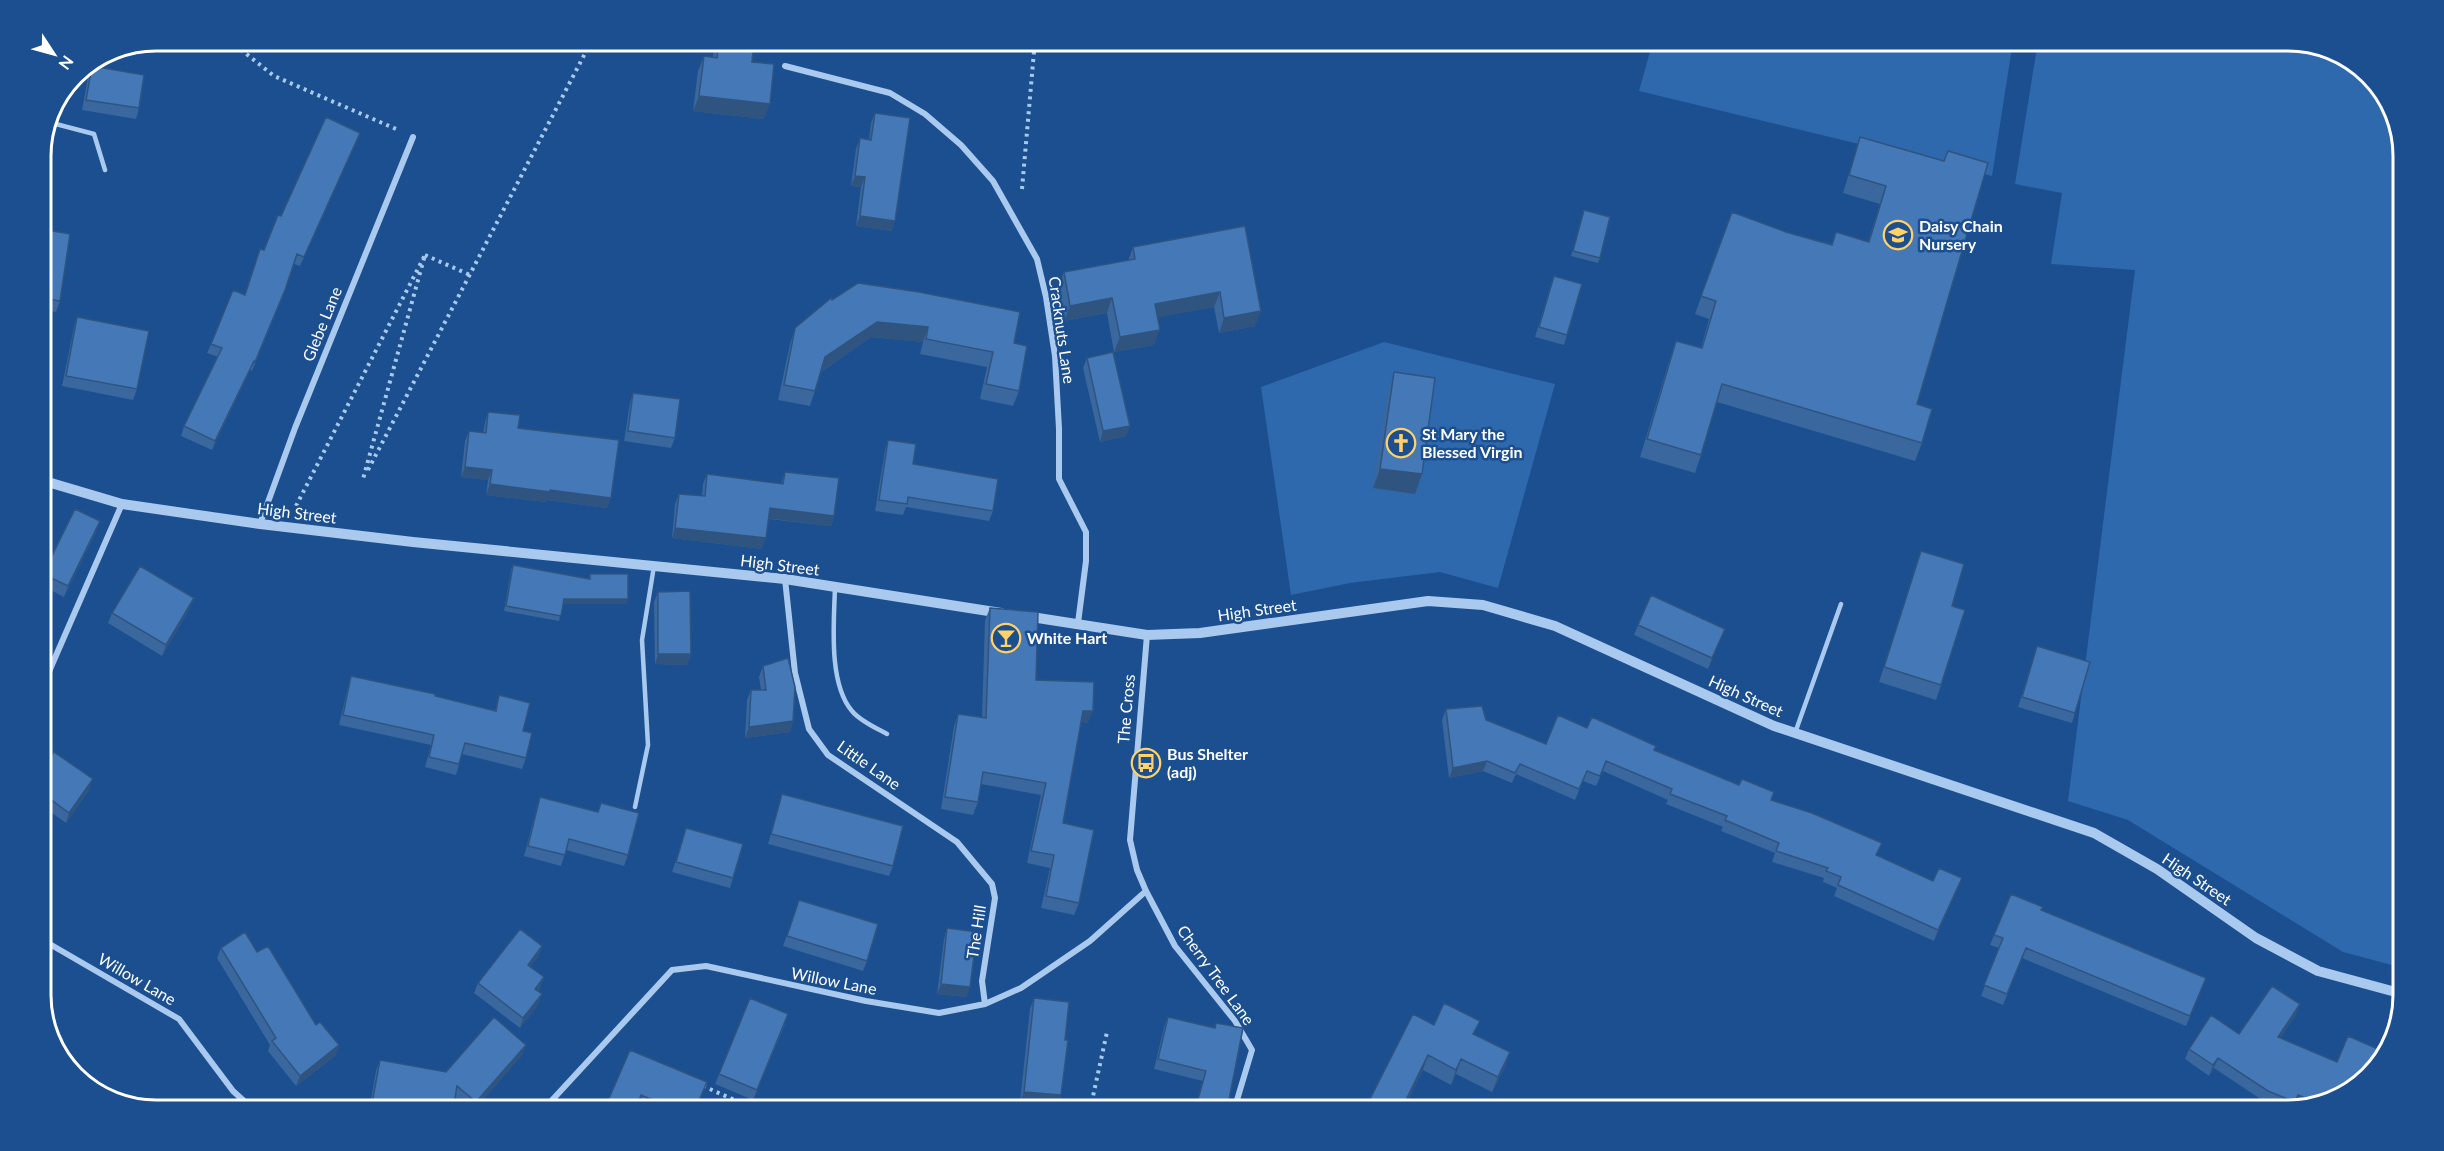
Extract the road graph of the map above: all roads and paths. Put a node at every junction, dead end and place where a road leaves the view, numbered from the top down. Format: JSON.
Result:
{"nodes":[{"id":1,"x":242,"y":51,"type":"edge"},
{"id":2,"x":586,"y":51,"type":"edge"},
{"id":3,"x":1034,"y":51,"type":"edge"},
{"id":4,"x":786,"y":66,"type":"dead end"},
{"id":5,"x":56,"y":124,"type":"edge"},
{"id":6,"x":413,"y":137,"type":"joint"},
{"id":7,"x":105,"y":170,"type":"dead end"},
{"id":8,"x":1018,"y":225,"type":"junction"},
{"id":9,"x":425,"y":255,"type":"junction"},
{"id":10,"x":470,"y":275,"type":"junction"},
{"id":11,"x":51,"y":483,"type":"edge"},
{"id":12,"x":122,"y":504,"type":"junction"},
{"id":13,"x":260,"y":524,"type":"junction"},
{"id":14,"x":286,"y":526,"type":"junction"},
{"id":15,"x":654,"y":566,"type":"junction"},
{"id":16,"x":785,"y":579,"type":"junction"},
{"id":17,"x":835,"y":587,"type":"junction"},
{"id":18,"x":1841,"y":604,"type":"dead end"},
{"id":19,"x":1007,"y":614,"type":"edge"},
{"id":20,"x":1019,"y":615,"type":"edge"},
{"id":21,"x":1078,"y":623,"type":"junction"},
{"id":22,"x":1146,"y":635,"type":"junction"},
{"id":23,"x":51,"y":667,"type":"edge"},
{"id":24,"x":1795,"y":733,"type":"junction"},
{"id":25,"x":887,"y":734,"type":"dead end"},
{"id":26,"x":635,"y":807,"type":"dead end"},
{"id":27,"x":980,"y":868,"type":"joint"},
{"id":28,"x":1146,"y":891,"type":"junction"},
{"id":29,"x":51,"y":946,"type":"edge"},
{"id":30,"x":2393,"y":991,"type":"edge"},
{"id":31,"x":985,"y":1004,"type":"junction"},
{"id":32,"x":1107,"y":1032,"type":"dead end"},
{"id":33,"x":692,"y":1081,"type":"edge"},
{"id":34,"x":242,"y":1100,"type":"edge"},
{"id":35,"x":552,"y":1100,"type":"edge"},
{"id":36,"x":735,"y":1100,"type":"edge"},
{"id":37,"x":1092,"y":1100,"type":"edge"},
{"id":38,"x":1237,"y":1100,"type":"edge"}],
"edges":[{"from":1,"to":6,"type":"path"},
{"from":2,"to":10,"type":"path"},
{"from":3,"to":8,"type":"path"},
{"from":4,"to":8,"type":"street","name":"Cracknuts Lane"},
{"from":5,"to":7,"type":"lane"},
{"from":6,"to":13,"type":"street","name":"Glebe Lane"},
{"from":8,"to":21,"type":"street","name":"Cracknuts Lane"},
{"from":9,"to":10,"type":"path"},
{"from":9,"to":10,"type":"path"},
{"from":9,"to":14,"type":"path"},
{"from":11,"to":12,"type":"street","name":"High Street"},
{"from":12,"to":13,"type":"street","name":"High Street"},
{"from":12,"to":23,"type":"street"},
{"from":13,"to":14,"type":"street","name":"High Street"},
{"from":14,"to":15,"type":"street","name":"High Street"},
{"from":15,"to":16,"type":"street","name":"High Street"},
{"from":15,"to":26,"type":"lane"},
{"from":16,"to":17,"type":"street","name":"High Street"},
{"from":16,"to":27,"type":"street","name":"Little Lane"},
{"from":17,"to":19,"type":"street","name":"High Street"},
{"from":17,"to":25,"type":"lane"},
{"from":18,"to":24,"type":"lane"},
{"from":20,"to":21,"type":"street","name":"High Street"},
{"from":21,"to":22,"type":"street","name":"High Street"},
{"from":22,"to":24,"type":"street","name":"High Street"},
{"from":22,"to":28,"type":"street","name":"The Cross"},
{"from":24,"to":30,"type":"street","name":"High Street"},
{"from":27,"to":31,"type":"street","name":"The Hill"},
{"from":28,"to":31,"type":"street","name":"Willow Lane"},
{"from":28,"to":38,"type":"street","name":"Cherry Tree Lane"},
{"from":29,"to":34,"type":"street","name":"Willow Lane"},
{"from":31,"to":35,"type":"street","name":"Willow Lane"},
{"from":32,"to":37,"type":"path"},
{"from":33,"to":36,"type":"path"}]}
